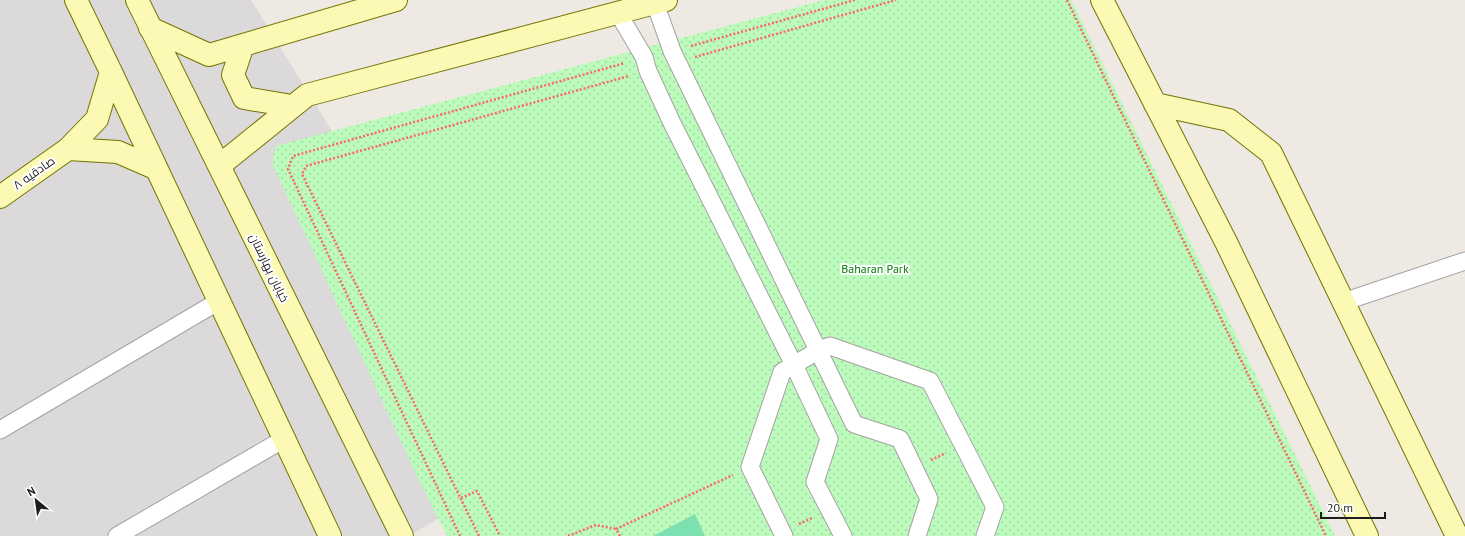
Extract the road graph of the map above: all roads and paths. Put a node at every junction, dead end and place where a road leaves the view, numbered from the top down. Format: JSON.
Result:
{"nodes":[{"id":1,"x":76,"y":0,"type":"edge"},
{"id":2,"x":137,"y":0,"type":"edge"},
{"id":3,"x":396,"y":0,"type":"edge"},
{"id":4,"x":855,"y":0,"type":"edge"},
{"id":5,"x":896,"y":0,"type":"edge"},
{"id":6,"x":1067,"y":0,"type":"edge"},
{"id":7,"x":1102,"y":0,"type":"edge"},
{"id":8,"x":660,"y":1,"type":"edge"},
{"id":9,"x":618,"y":13,"type":"junction"},
{"id":10,"x":150,"y":28,"type":"junction"},
{"id":11,"x":243,"y":45,"type":"junction"},
{"id":12,"x":674,"y":57,"type":"junction"},
{"id":13,"x":646,"y":64,"type":"junction"},
{"id":14,"x":111,"y":72,"type":"junction"},
{"id":15,"x":1155,"y":104,"type":"junction"},
{"id":16,"x":292,"y":106,"type":"junction"},
{"id":17,"x":68,"y":149,"type":"junction"},
{"id":18,"x":219,"y":166,"type":"junction"},
{"id":19,"x":157,"y":169,"type":"junction"},
{"id":20,"x":0,"y":197,"type":"edge"},
{"id":21,"x":1465,"y":261,"type":"edge"},
{"id":22,"x":219,"y":301,"type":"junction"},
{"id":23,"x":1343,"y":302,"type":"junction"},
{"id":24,"x":819,"y":350,"type":"junction"},
{"id":25,"x":794,"y":365,"type":"junction"},
{"id":26,"x":0,"y":430,"type":"edge"},
{"id":27,"x":284,"y":439,"type":"junction"},
{"id":28,"x":963,"y":445,"type":"junction"},
{"id":29,"x":750,"y":467,"type":"junction"},
{"id":30,"x":914,"y":468,"type":"junction"},
{"id":31,"x":461,"y":498,"type":"junction"},
{"id":32,"x":829,"y":509,"type":"junction"},
{"id":33,"x":616,"y":529,"type":"junction"},
{"id":34,"x":783,"y":534,"type":"edge"},
{"id":35,"x":117,"y":536,"type":"edge"},
{"id":36,"x":330,"y":536,"type":"edge"},
{"id":37,"x":402,"y":536,"type":"edge"},
{"id":38,"x":460,"y":536,"type":"edge"},
{"id":39,"x":479,"y":536,"type":"edge"},
{"id":40,"x":500,"y":536,"type":"edge"},
{"id":41,"x":568,"y":536,"type":"edge"},
{"id":42,"x":620,"y":536,"type":"edge"},
{"id":43,"x":843,"y":536,"type":"edge"},
{"id":44,"x":917,"y":536,"type":"edge"},
{"id":45,"x":985,"y":536,"type":"edge"},
{"id":46,"x":1326,"y":536,"type":"edge"},
{"id":47,"x":1367,"y":536,"type":"edge"},
{"id":48,"x":1457,"y":536,"type":"edge"}],
"edges":[{"from":1,"to":14,"type":"street"},
{"from":2,"to":10,"type":"street","name":"خیابان بهارستان"},
{"from":3,"to":11,"type":"street"},
{"from":4,"to":12,"type":"path"},
{"from":5,"to":12,"type":"path"},
{"from":6,"to":46,"type":"path"},
{"from":7,"to":15,"type":"street"},
{"from":8,"to":9,"type":"street"},
{"from":8,"to":12,"type":"street"},
{"from":9,"to":13,"type":"street"},
{"from":9,"to":16,"type":"street"},
{"from":10,"to":11,"type":"street"},
{"from":10,"to":18,"type":"street","name":"خیابان بهارستان"},
{"from":11,"to":16,"type":"street"},
{"from":12,"to":24,"type":"street"},
{"from":13,"to":25,"type":"street"},
{"from":13,"to":31,"type":"path"},
{"from":13,"to":38,"type":"path"},
{"from":14,"to":17,"type":"street","name":"صادقیه ۸"},
{"from":14,"to":19,"type":"street"},
{"from":15,"to":23,"type":"street"},
{"from":15,"to":47,"type":"street"},
{"from":16,"to":18,"type":"street"},
{"from":17,"to":19,"type":"street"},
{"from":17,"to":20,"type":"street","name":"صادقیه ۸"},
{"from":18,"to":37,"type":"street","name":"خیابان بهارستان"},
{"from":19,"to":22,"type":"street"},
{"from":21,"to":23,"type":"street"},
{"from":22,"to":26,"type":"street"},
{"from":22,"to":27,"type":"street"},
{"from":23,"to":48,"type":"street"},
{"from":24,"to":25,"type":"street"},
{"from":24,"to":28,"type":"street"},
{"from":24,"to":30,"type":"street"},
{"from":25,"to":29,"type":"street"},
{"from":25,"to":32,"type":"street"},
{"from":27,"to":35,"type":"street"},
{"from":27,"to":36,"type":"street"},
{"from":28,"to":30,"type":"path"},
{"from":28,"to":45,"type":"street"},
{"from":29,"to":33,"type":"path"},
{"from":29,"to":34,"type":"street"},
{"from":30,"to":44,"type":"street"},
{"from":31,"to":39,"type":"path"},
{"from":31,"to":40,"type":"path"},
{"from":32,"to":34,"type":"path"},
{"from":32,"to":43,"type":"street"},
{"from":33,"to":41,"type":"path"},
{"from":33,"to":42,"type":"path"}]}
